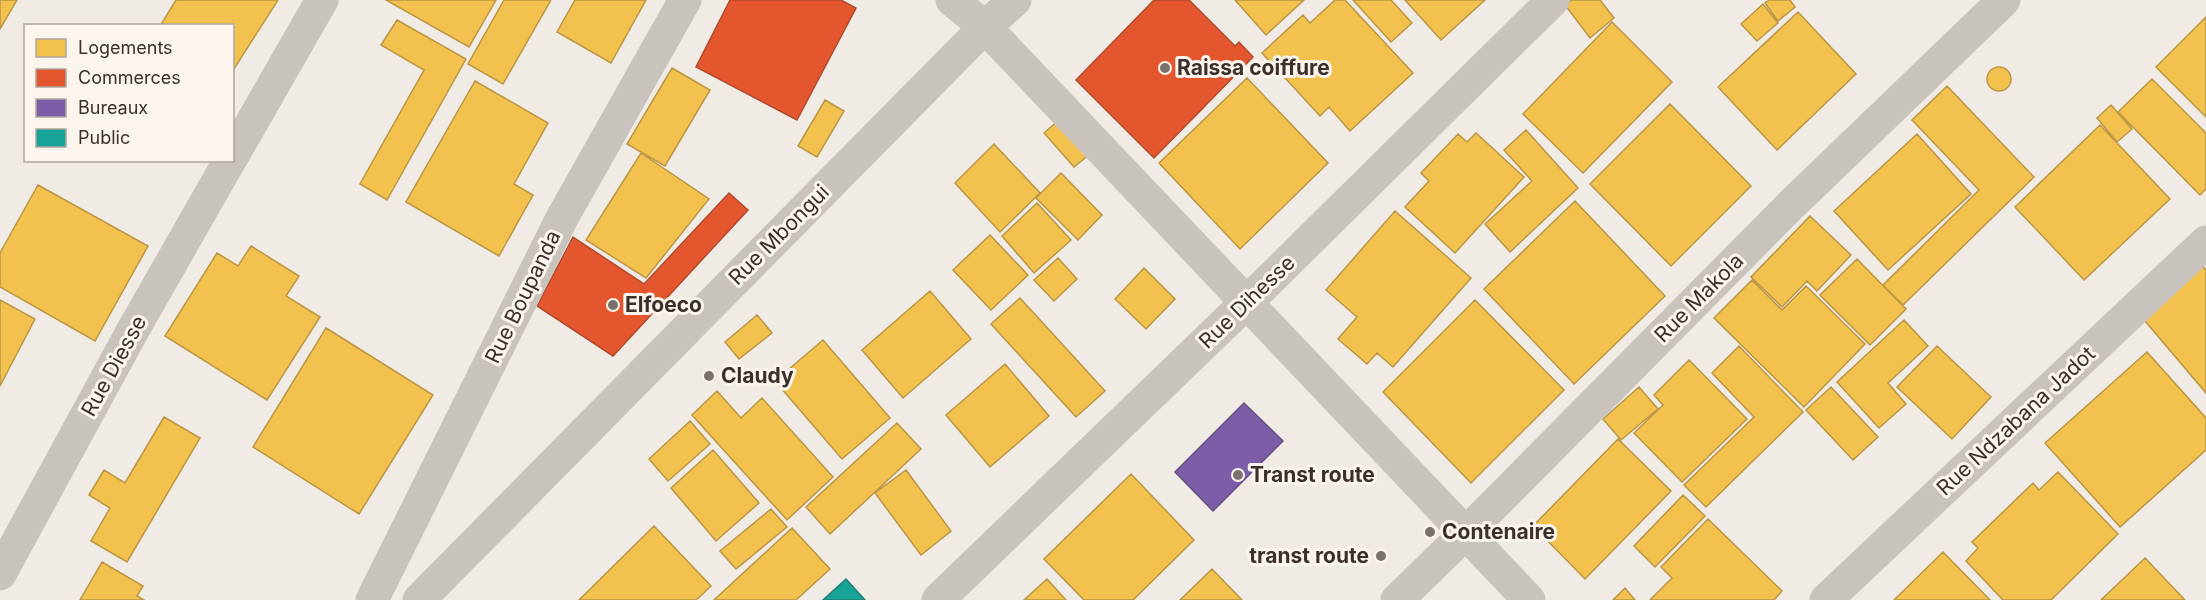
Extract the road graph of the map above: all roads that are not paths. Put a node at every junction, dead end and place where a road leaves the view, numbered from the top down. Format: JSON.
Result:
{"nodes":[{"id":1,"x":322,"y":0,"type":"edge"},
{"id":2,"x":685,"y":0,"type":"edge"},
{"id":3,"x":952,"y":0,"type":"edge"},
{"id":4,"x":1015,"y":0,"type":"edge"},
{"id":5,"x":1553,"y":0,"type":"edge"},
{"id":6,"x":2004,"y":0,"type":"edge"},
{"id":7,"x":985,"y":27,"type":"junction"},
{"id":8,"x":234,"y":154,"type":"edge"},
{"id":9,"x":229,"y":162,"type":"edge"},
{"id":10,"x":2206,"y":242,"type":"edge"},
{"id":11,"x":1247,"y":302,"type":"junction"},
{"id":12,"x":1466,"y":533,"type":"junction"},
{"id":13,"x":0,"y":574,"type":"edge"},
{"id":14,"x":372,"y":600,"type":"edge"},
{"id":15,"x":419,"y":600,"type":"edge"},
{"id":16,"x":938,"y":600,"type":"edge"},
{"id":17,"x":1397,"y":600,"type":"edge"},
{"id":18,"x":1529,"y":600,"type":"edge"},
{"id":19,"x":1826,"y":600,"type":"edge"}],
"edges":[{"from":1,"to":8,"type":"street","name":"Rue Diesse"},
{"from":2,"to":14,"type":"street","name":"Rue Boupanda"},
{"from":3,"to":7,"type":"street"},
{"from":4,"to":7,"type":"street","name":"Rue Mbongui"},
{"from":5,"to":11,"type":"street","name":"Rue Dihesse"},
{"from":6,"to":12,"type":"street","name":"Rue Makola"},
{"from":7,"to":11,"type":"street"},
{"from":7,"to":15,"type":"street","name":"Rue Mbongui"},
{"from":9,"to":13,"type":"street","name":"Rue Diesse"},
{"from":10,"to":19,"type":"street","name":"Rue Ndzabana Jadot"},
{"from":11,"to":12,"type":"street"},
{"from":11,"to":16,"type":"street","name":"Rue Dihesse"},
{"from":12,"to":17,"type":"street","name":"Rue Makola"},
{"from":12,"to":18,"type":"street"}]}
